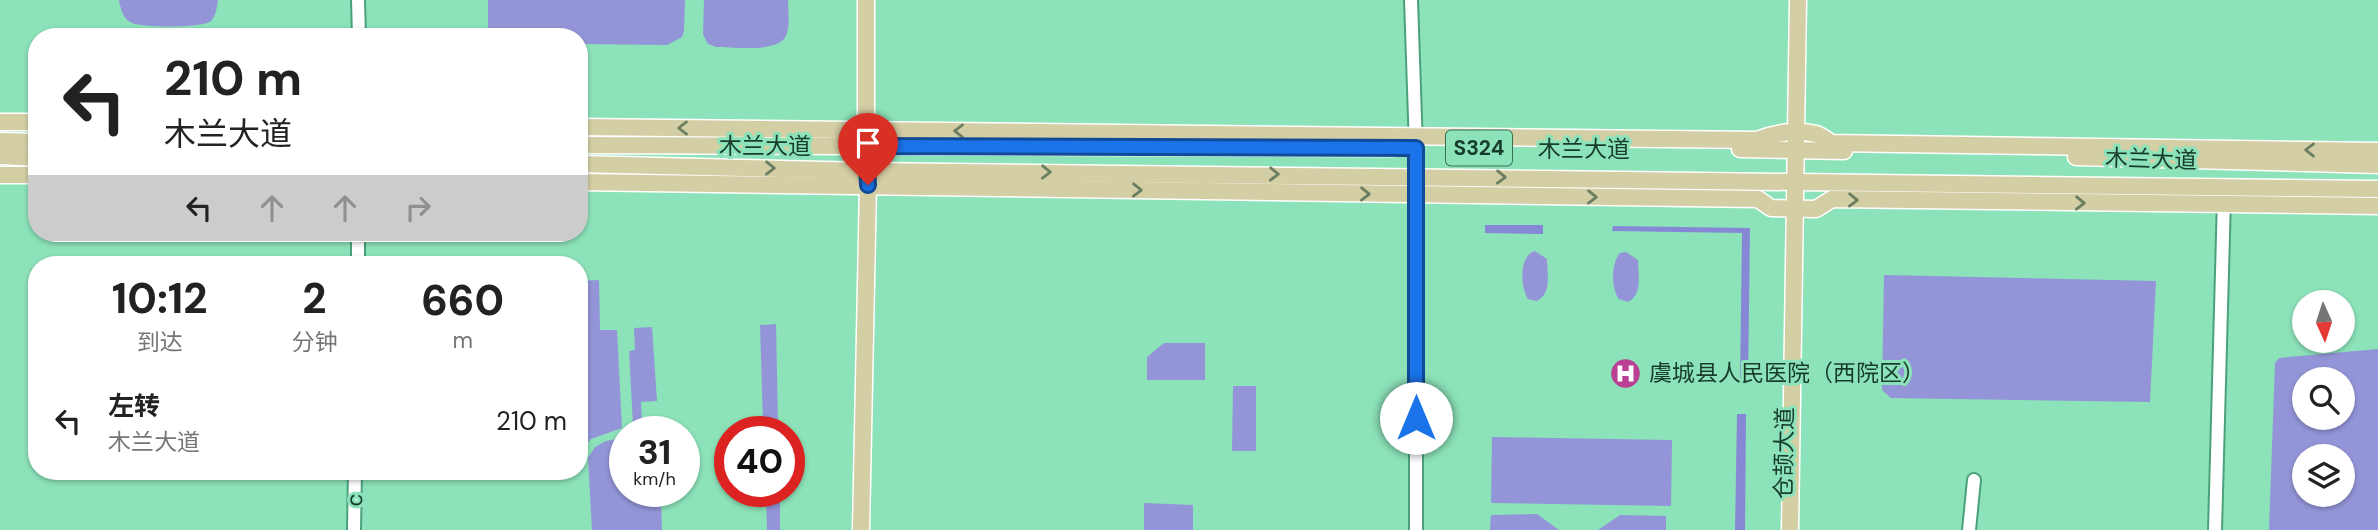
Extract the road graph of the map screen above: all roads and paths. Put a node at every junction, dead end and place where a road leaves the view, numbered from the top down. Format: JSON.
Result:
{"nodes":[{"id":1,"x":358,"y":0,"type":"edge"},
{"id":2,"x":866,"y":0,"type":"edge"},
{"id":3,"x":1411,"y":0,"type":"edge"},
{"id":4,"x":1789,"y":0,"type":"edge"},
{"id":5,"x":1798,"y":0,"type":"edge"},
{"id":6,"x":359,"y":28,"type":"edge"},
{"id":7,"x":0,"y":122,"type":"edge"},
{"id":8,"x":28,"y":122,"type":"edge"},
{"id":9,"x":588,"y":127,"type":"edge"},
{"id":10,"x":866,"y":129,"type":"junction"},
{"id":11,"x":0,"y":141,"type":"edge"},
{"id":12,"x":1793,"y":141,"type":"junction"},
{"id":13,"x":28,"y":142,"type":"edge"},
{"id":14,"x":1416,"y":143,"type":"junction"},
{"id":15,"x":588,"y":145,"type":"edge"},
{"id":16,"x":866,"y":146,"type":"junction"},
{"id":17,"x":2378,"y":151,"type":"edge"},
{"id":18,"x":0,"y":156,"type":"edge"},
{"id":19,"x":28,"y":158,"type":"edge"},
{"id":20,"x":588,"y":164,"type":"edge"},
{"id":21,"x":2378,"y":165,"type":"edge"},
{"id":22,"x":0,"y":174,"type":"edge"},
{"id":23,"x":28,"y":175,"type":"edge"},
{"id":24,"x":1415,"y":176,"type":"junction"},
{"id":25,"x":868,"y":178,"type":"junction"},
{"id":26,"x":588,"y":182,"type":"edge"},
{"id":27,"x":1792,"y":182,"type":"junction"},
{"id":28,"x":2225,"y":187,"type":"junction"},
{"id":29,"x":2378,"y":189,"type":"edge"},
{"id":30,"x":1415,"y":195,"type":"junction"},
{"id":31,"x":2224,"y":204,"type":"junction"},
{"id":32,"x":2378,"y":206,"type":"edge"},
{"id":33,"x":1792,"y":208,"type":"junction"},
{"id":34,"x":355,"y":480,"type":"edge"},
{"id":35,"x":1974,"y":480,"type":"dead end"},
{"id":36,"x":354,"y":530,"type":"edge"},
{"id":37,"x":862,"y":530,"type":"edge"},
{"id":38,"x":1416,"y":530,"type":"edge"},
{"id":39,"x":1783,"y":530,"type":"edge"},
{"id":40,"x":1790,"y":530,"type":"edge"},
{"id":41,"x":1969,"y":530,"type":"edge"},
{"id":42,"x":2215,"y":530,"type":"edge"}],
"edges":[{"from":1,"to":6,"type":"street"},
{"from":2,"to":10,"type":"main road"},
{"from":3,"to":14,"type":"street"},
{"from":4,"to":12,"type":"main road"},
{"from":5,"to":12,"type":"main road"},
{"from":7,"to":8,"type":"main road"},
{"from":10,"to":9,"type":"main road","one_way":true},
{"from":14,"to":10,"type":"main road","one_way":true},
{"from":10,"to":16,"type":"main road"},
{"from":11,"to":13,"type":"main road"},
{"from":12,"to":14,"type":"main road","name":"木兰大道","number":"S324"},
{"from":17,"to":12,"type":"main road","one_way":true},
{"from":12,"to":21,"type":"main road","name":"木兰大道","number":"S324"},
{"from":12,"to":27,"type":"main road"},
{"from":14,"to":16,"type":"main road","name":"木兰大道","number":"S324"},
{"from":14,"to":24,"type":"street"},
{"from":15,"to":16,"type":"main road","name":"木兰大道","number":"S324"},
{"from":16,"to":25,"type":"main road"},
{"from":18,"to":19,"type":"main road"},
{"from":20,"to":25,"type":"main road","name":"木兰大道","number":"S324","one_way":true},
{"from":22,"to":23,"type":"main road"},
{"from":25,"to":24,"type":"main road","name":"木兰大道","number":"S324","one_way":true},
{"from":24,"to":27,"type":"main road","name":"木兰大道","number":"S324","one_way":true},
{"from":24,"to":30,"type":"street"},
{"from":25,"to":26,"type":"main road"},
{"from":25,"to":30,"type":"main road","one_way":true},
{"from":25,"to":37,"type":"main road"},
{"from":27,"to":28,"type":"main road","name":"木兰大道","number":"S324"},
{"from":27,"to":33,"type":"main road"},
{"from":28,"to":29,"type":"main road","name":"木兰大道","number":"S324"},
{"from":28,"to":31,"type":"street"},
{"from":30,"to":33,"type":"main road","one_way":true},
{"from":30,"to":38,"type":"street"},
{"from":31,"to":32,"type":"main road"},
{"from":33,"to":31,"type":"main road","one_way":true},
{"from":31,"to":42,"type":"street"},
{"from":33,"to":39,"type":"main road","name":"仓颉大道"},
{"from":33,"to":40,"type":"main road","name":"仓颉大道"},
{"from":34,"to":36,"type":"street","name":"c"},
{"from":35,"to":41,"type":"street"},
{"from":39,"to":40,"type":"street"}]}
